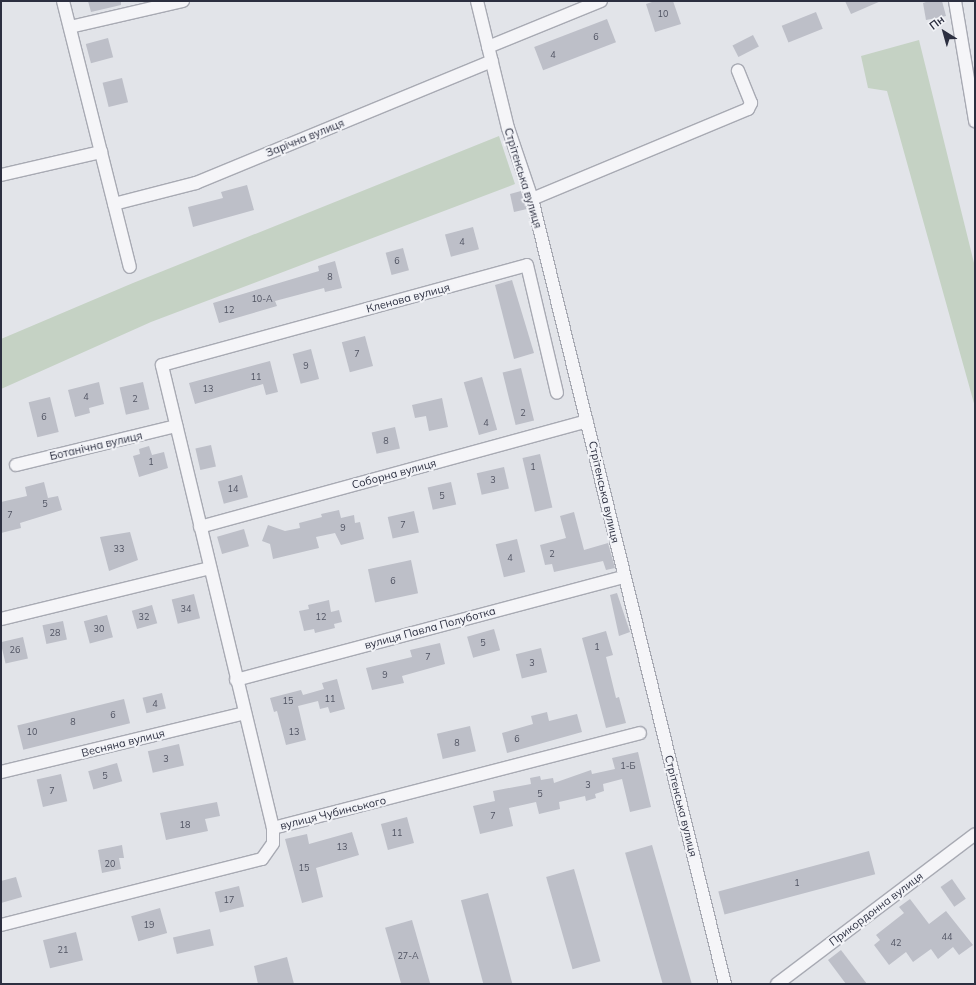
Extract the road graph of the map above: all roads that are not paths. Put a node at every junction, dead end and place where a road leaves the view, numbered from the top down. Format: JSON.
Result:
{"nodes":[{"id":1,"x":63,"y":1,"type":"edge"},
{"id":2,"x":183,"y":1,"type":"edge"},
{"id":3,"x":476,"y":1,"type":"edge"},
{"id":4,"x":601,"y":1,"type":"edge"},
{"id":5,"x":955,"y":1,"type":"edge"},
{"id":6,"x":70,"y":27,"type":"junction"},
{"id":7,"x":488,"y":47,"type":"junction"},
{"id":8,"x":492,"y":62,"type":"junction"},
{"id":9,"x":738,"y":71,"type":"dead end"},
{"id":10,"x":975,"y":121,"type":"edge"},
{"id":11,"x":101,"y":152,"type":"junction"},
{"id":12,"x":1,"y":175,"type":"edge"},
{"id":13,"x":532,"y":199,"type":"junction"},
{"id":14,"x":114,"y":204,"type":"junction"},
{"id":15,"x":130,"y":267,"type":"dead end"},
{"id":16,"x":557,"y":393,"type":"dead end"},
{"id":17,"x":587,"y":421,"type":"junction"},
{"id":18,"x":176,"y":426,"type":"junction"},
{"id":19,"x":16,"y":465,"type":"dead end"},
{"id":20,"x":200,"y":527,"type":"junction"},
{"id":21,"x":210,"y":568,"type":"junction"},
{"id":22,"x":624,"y":577,"type":"junction"},
{"id":23,"x":1,"y":619,"type":"edge"},
{"id":24,"x":236,"y":680,"type":"junction"},
{"id":25,"x":244,"y":713,"type":"junction"},
{"id":26,"x":640,"y":734,"type":"dead end"},
{"id":27,"x":1,"y":772,"type":"edge"},
{"id":28,"x":273,"y":828,"type":"junction"},
{"id":29,"x":975,"y":834,"type":"edge"},
{"id":30,"x":1,"y":925,"type":"edge"},
{"id":31,"x":725,"y":984,"type":"edge"},
{"id":32,"x":777,"y":984,"type":"edge"}],
"edges":[{"from":1,"to":6,"type":"street"},
{"from":2,"to":6,"type":"street"},
{"from":3,"to":7,"type":"street","name":"Стрітенська вулиця"},
{"from":4,"to":7,"type":"street"},
{"from":5,"to":10,"type":"street"},
{"from":6,"to":11,"type":"street"},
{"from":7,"to":8,"type":"street","name":"Стрітенська вулиця"},
{"from":8,"to":13,"type":"street","name":"Стрітенська вулиця"},
{"from":8,"to":14,"type":"street","name":"Зарічна вулиця"},
{"from":9,"to":13,"type":"street"},
{"from":11,"to":12,"type":"street"},
{"from":11,"to":14,"type":"street"},
{"from":13,"to":17,"type":"street","name":"Стрітенська вулиця"},
{"from":14,"to":15,"type":"street"},
{"from":16,"to":18,"type":"street","name":"Кленова вулиця"},
{"from":17,"to":20,"type":"street","name":"Соборна вулиця"},
{"from":17,"to":22,"type":"street","name":"Стрітенська вулиця"},
{"from":18,"to":19,"type":"street","name":"Ботанічна вулиця"},
{"from":18,"to":20,"type":"street"},
{"from":20,"to":21,"type":"street"},
{"from":21,"to":23,"type":"street"},
{"from":21,"to":24,"type":"street"},
{"from":22,"to":24,"type":"street","name":"вулиця Павла Полуботка"},
{"from":22,"to":31,"type":"street","name":"Стрітенська вулиця"},
{"from":24,"to":25,"type":"street"},
{"from":25,"to":27,"type":"street","name":"Весняна вулиця"},
{"from":25,"to":28,"type":"street"},
{"from":26,"to":28,"type":"street","name":"вулиця Чубинського"},
{"from":28,"to":30,"type":"street","name":"вулиця Чубинського"},
{"from":29,"to":32,"type":"street","name":"Прикордонна вулиця"}]}
